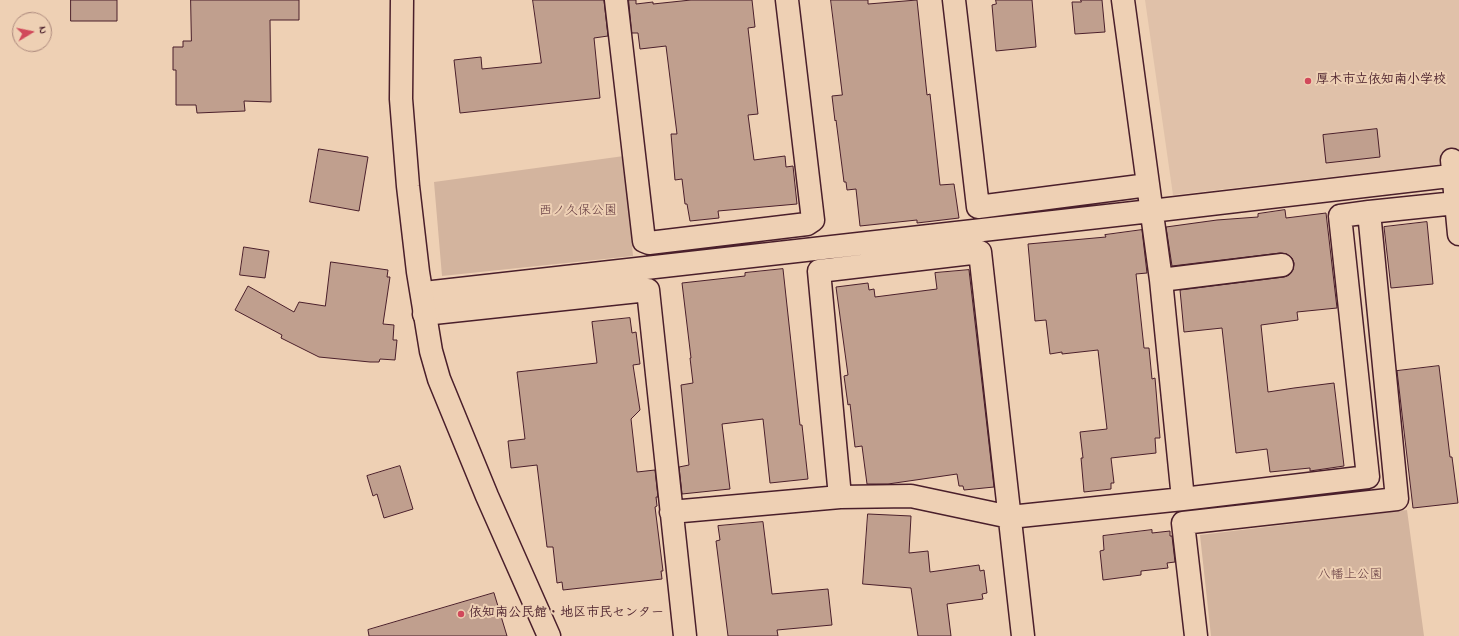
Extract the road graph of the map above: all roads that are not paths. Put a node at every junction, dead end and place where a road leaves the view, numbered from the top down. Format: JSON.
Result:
{"nodes":[{"id":1,"x":402,"y":0,"type":"edge"},
{"id":2,"x":616,"y":0,"type":"edge"},
{"id":3,"x":788,"y":0,"type":"edge"},
{"id":4,"x":954,"y":0,"type":"edge"},
{"id":5,"x":1123,"y":0,"type":"edge"},
{"id":6,"x":1455,"y":170,"type":"edge"},
{"id":7,"x":1148,"y":185,"type":"junction"},
{"id":8,"x":1456,"y":203,"type":"junction"},
{"id":9,"x":1151,"y":212,"type":"junction"},
{"id":10,"x":1369,"y":212,"type":"junction"},
{"id":11,"x":1459,"y":234,"type":"edge"},
{"id":12,"x":1282,"y":265,"type":"dead end"},
{"id":13,"x":1161,"y":280,"type":"junction"},
{"id":14,"x":433,"y":292,"type":"dead end"},
{"id":15,"x":424,"y":314,"type":"junction"},
{"id":16,"x":840,"y":497,"type":"junction"},
{"id":17,"x":1183,"y":499,"type":"junction"},
{"id":18,"x":671,"y":512,"type":"junction"},
{"id":19,"x":1010,"y":517,"type":"junction"},
{"id":20,"x":549,"y":636,"type":"edge"},
{"id":21,"x":685,"y":636,"type":"edge"},
{"id":22,"x":1023,"y":636,"type":"edge"},
{"id":23,"x":1196,"y":636,"type":"edge"}],
"edges":[{"from":1,"to":15,"type":"street"},
{"from":2,"to":3,"type":"street"},
{"from":4,"to":7,"type":"street"},
{"from":5,"to":7,"type":"street"},
{"from":6,"to":8,"type":"street"},
{"from":6,"to":9,"type":"street"},
{"from":7,"to":9,"type":"street"},
{"from":8,"to":10,"type":"street"},
{"from":8,"to":11,"type":"street"},
{"from":9,"to":13,"type":"street"},
{"from":9,"to":14,"type":"street"},
{"from":10,"to":17,"type":"street"},
{"from":10,"to":23,"type":"street"},
{"from":12,"to":13,"type":"street"},
{"from":13,"to":17,"type":"street"},
{"from":15,"to":18,"type":"street"},
{"from":15,"to":20,"type":"street"},
{"from":16,"to":18,"type":"street"},
{"from":16,"to":19,"type":"street"},
{"from":16,"to":19,"type":"street"},
{"from":17,"to":19,"type":"street"},
{"from":18,"to":21,"type":"street"},
{"from":19,"to":22,"type":"street"}]}
